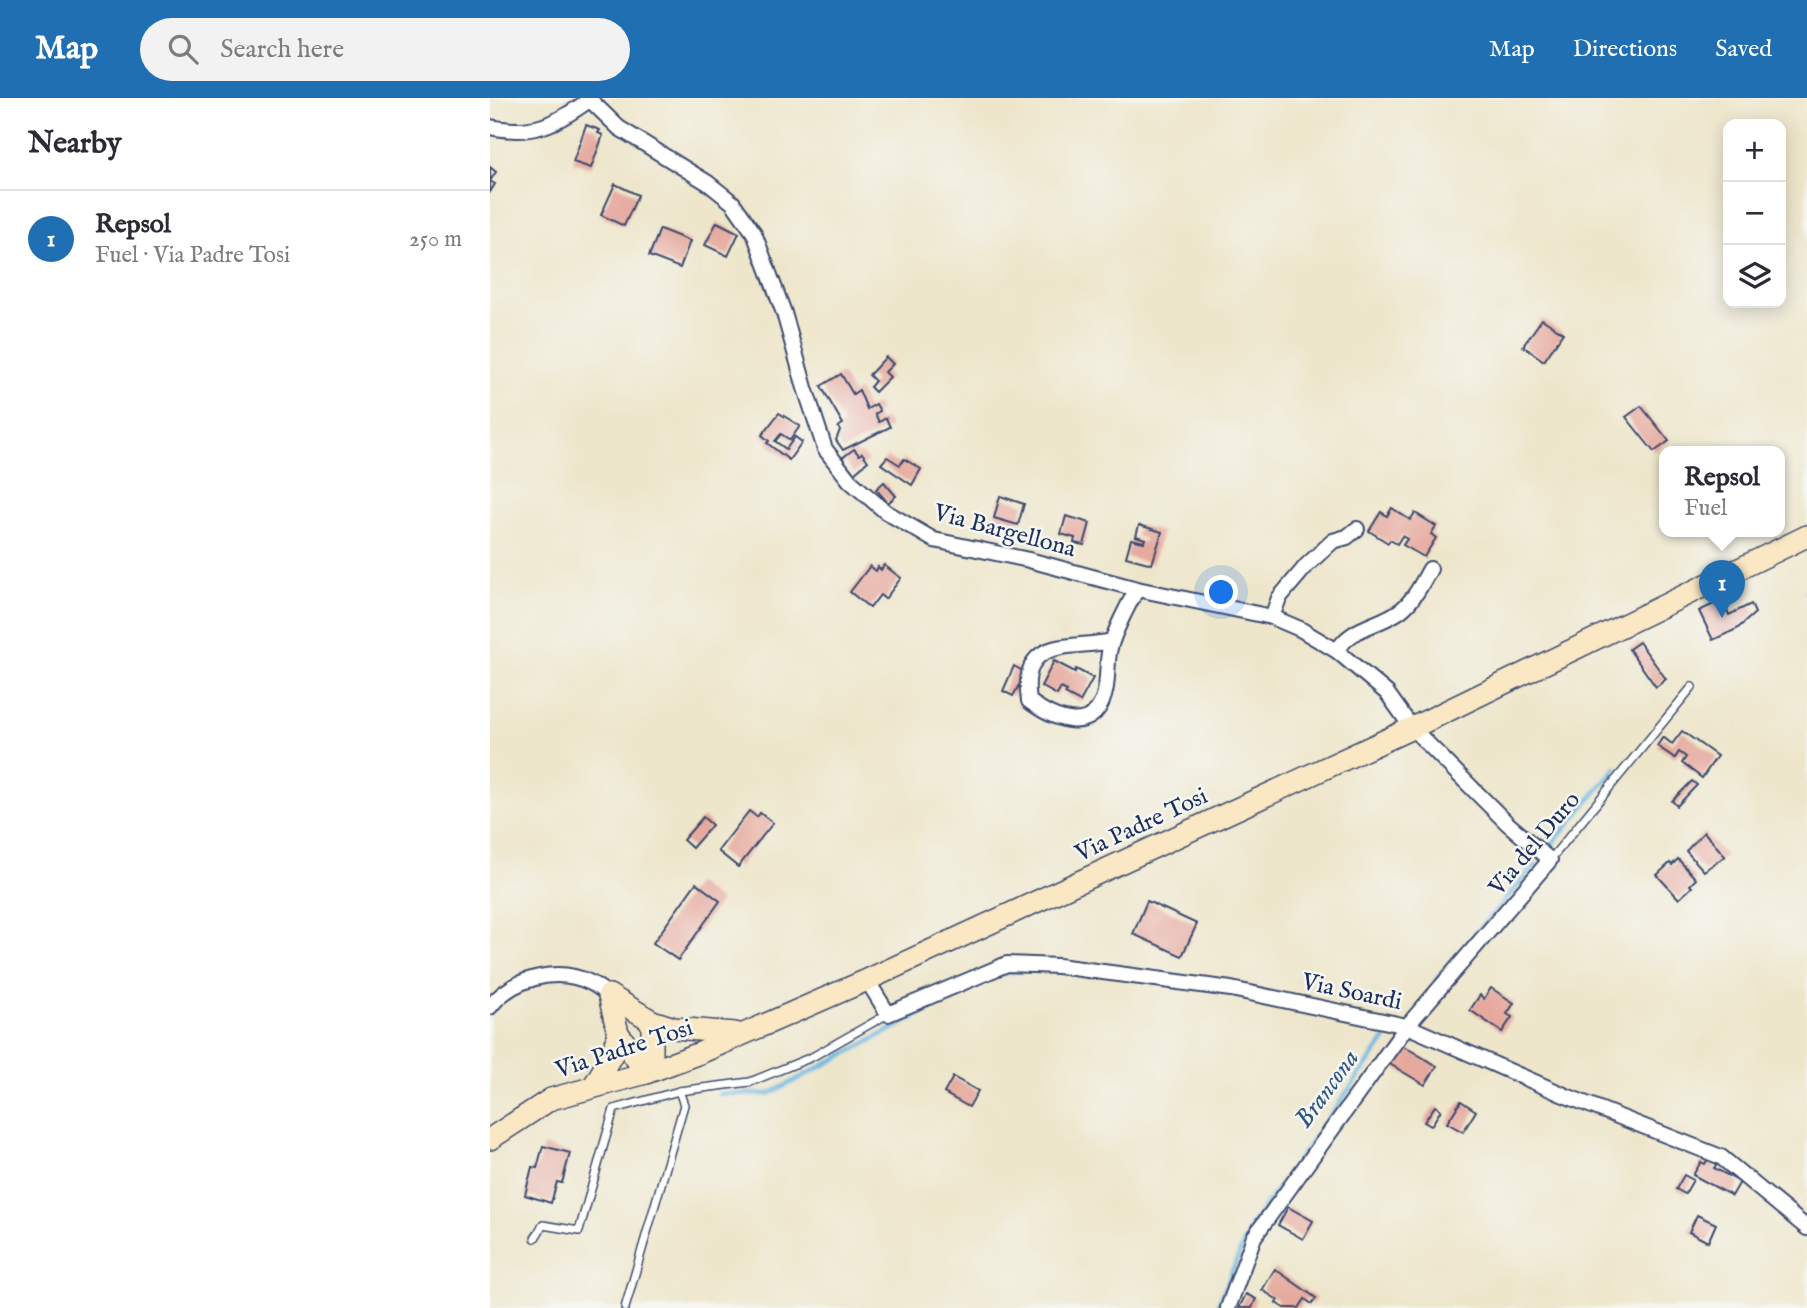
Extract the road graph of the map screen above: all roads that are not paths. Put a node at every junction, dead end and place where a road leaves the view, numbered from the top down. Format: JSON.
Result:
{"nodes":[{"id":1,"x":588,"y":99,"type":"edge"},
{"id":2,"x":490,"y":127,"type":"edge"},
{"id":3,"x":1357,"y":529,"type":"dead end"},
{"id":4,"x":1807,"y":536,"type":"edge"},
{"id":5,"x":1430,"y":569,"type":"dead end"},
{"id":6,"x":1137,"y":589,"type":"junction"},
{"id":7,"x":1272,"y":617,"type":"junction"},
{"id":8,"x":1112,"y":641,"type":"junction"},
{"id":9,"x":1337,"y":651,"type":"junction"},
{"id":10,"x":1692,"y":687,"type":"dead end"},
{"id":11,"x":1412,"y":728,"type":"junction"},
{"id":12,"x":1550,"y":860,"type":"junction"},
{"id":13,"x":867,"y":980,"type":"junction"},
{"id":14,"x":609,"y":995,"type":"junction"},
{"id":15,"x":490,"y":1007,"type":"edge"},
{"id":16,"x":888,"y":1014,"type":"junction"},
{"id":17,"x":652,"y":1021,"type":"junction"},
{"id":18,"x":1407,"y":1026,"type":"junction"},
{"id":19,"x":618,"y":1033,"type":"junction"},
{"id":20,"x":742,"y":1033,"type":"junction"},
{"id":21,"x":646,"y":1073,"type":"junction"},
{"id":22,"x":593,"y":1087,"type":"junction"},
{"id":23,"x":679,"y":1091,"type":"junction"},
{"id":24,"x":490,"y":1139,"type":"edge"},
{"id":25,"x":1807,"y":1228,"type":"edge"},
{"id":26,"x":535,"y":1238,"type":"dead end"},
{"id":27,"x":625,"y":1308,"type":"edge"},
{"id":28,"x":1228,"y":1308,"type":"edge"}],
"edges":[{"from":1,"to":2,"type":"street"},
{"from":1,"to":6,"type":"street","name":"Via Bargellona"},
{"from":3,"to":7,"type":"street"},
{"from":4,"to":11,"type":"main road","name":"Via Padre Tosi"},
{"from":5,"to":9,"type":"street"},
{"from":6,"to":7,"type":"street","name":"Via Bargellona"},
{"from":6,"to":8,"type":"street"},
{"from":7,"to":9,"type":"street","name":"Via Bargellona"},
{"from":8,"to":8,"type":"street"},
{"from":9,"to":11,"type":"street","name":"Via Bargellona"},
{"from":10,"to":12,"type":"lane","name":"Via del Duro"},
{"from":11,"to":12,"type":"street","name":"Via Bargellona"},
{"from":11,"to":13,"type":"main road","name":"Via Padre Tosi"},
{"from":12,"to":18,"type":"street","name":"Via del Duro"},
{"from":13,"to":16,"type":"street"},
{"from":13,"to":20,"type":"main road","name":"Via Padre Tosi"},
{"from":14,"to":15,"type":"street"},
{"from":14,"to":17,"type":"main road"},
{"from":14,"to":19,"type":"main road"},
{"from":16,"to":18,"type":"street","name":"Via Soardi"},
{"from":16,"to":23,"type":"lane"},
{"from":17,"to":20,"type":"main road"},
{"from":17,"to":21,"type":"main road"},
{"from":18,"to":25,"type":"street","name":"Via Soardi"},
{"from":18,"to":28,"type":"street","name":"Via del Duro"},
{"from":19,"to":21,"type":"main road"},
{"from":19,"to":22,"type":"main road"},
{"from":20,"to":21,"type":"main road","name":"Via Padre Tosi"},
{"from":21,"to":22,"type":"main road","name":"Via Padre Tosi"},
{"from":22,"to":24,"type":"main road","name":"Via Padre Tosi"},
{"from":23,"to":26,"type":"lane"},
{"from":23,"to":27,"type":"lane"}]}
